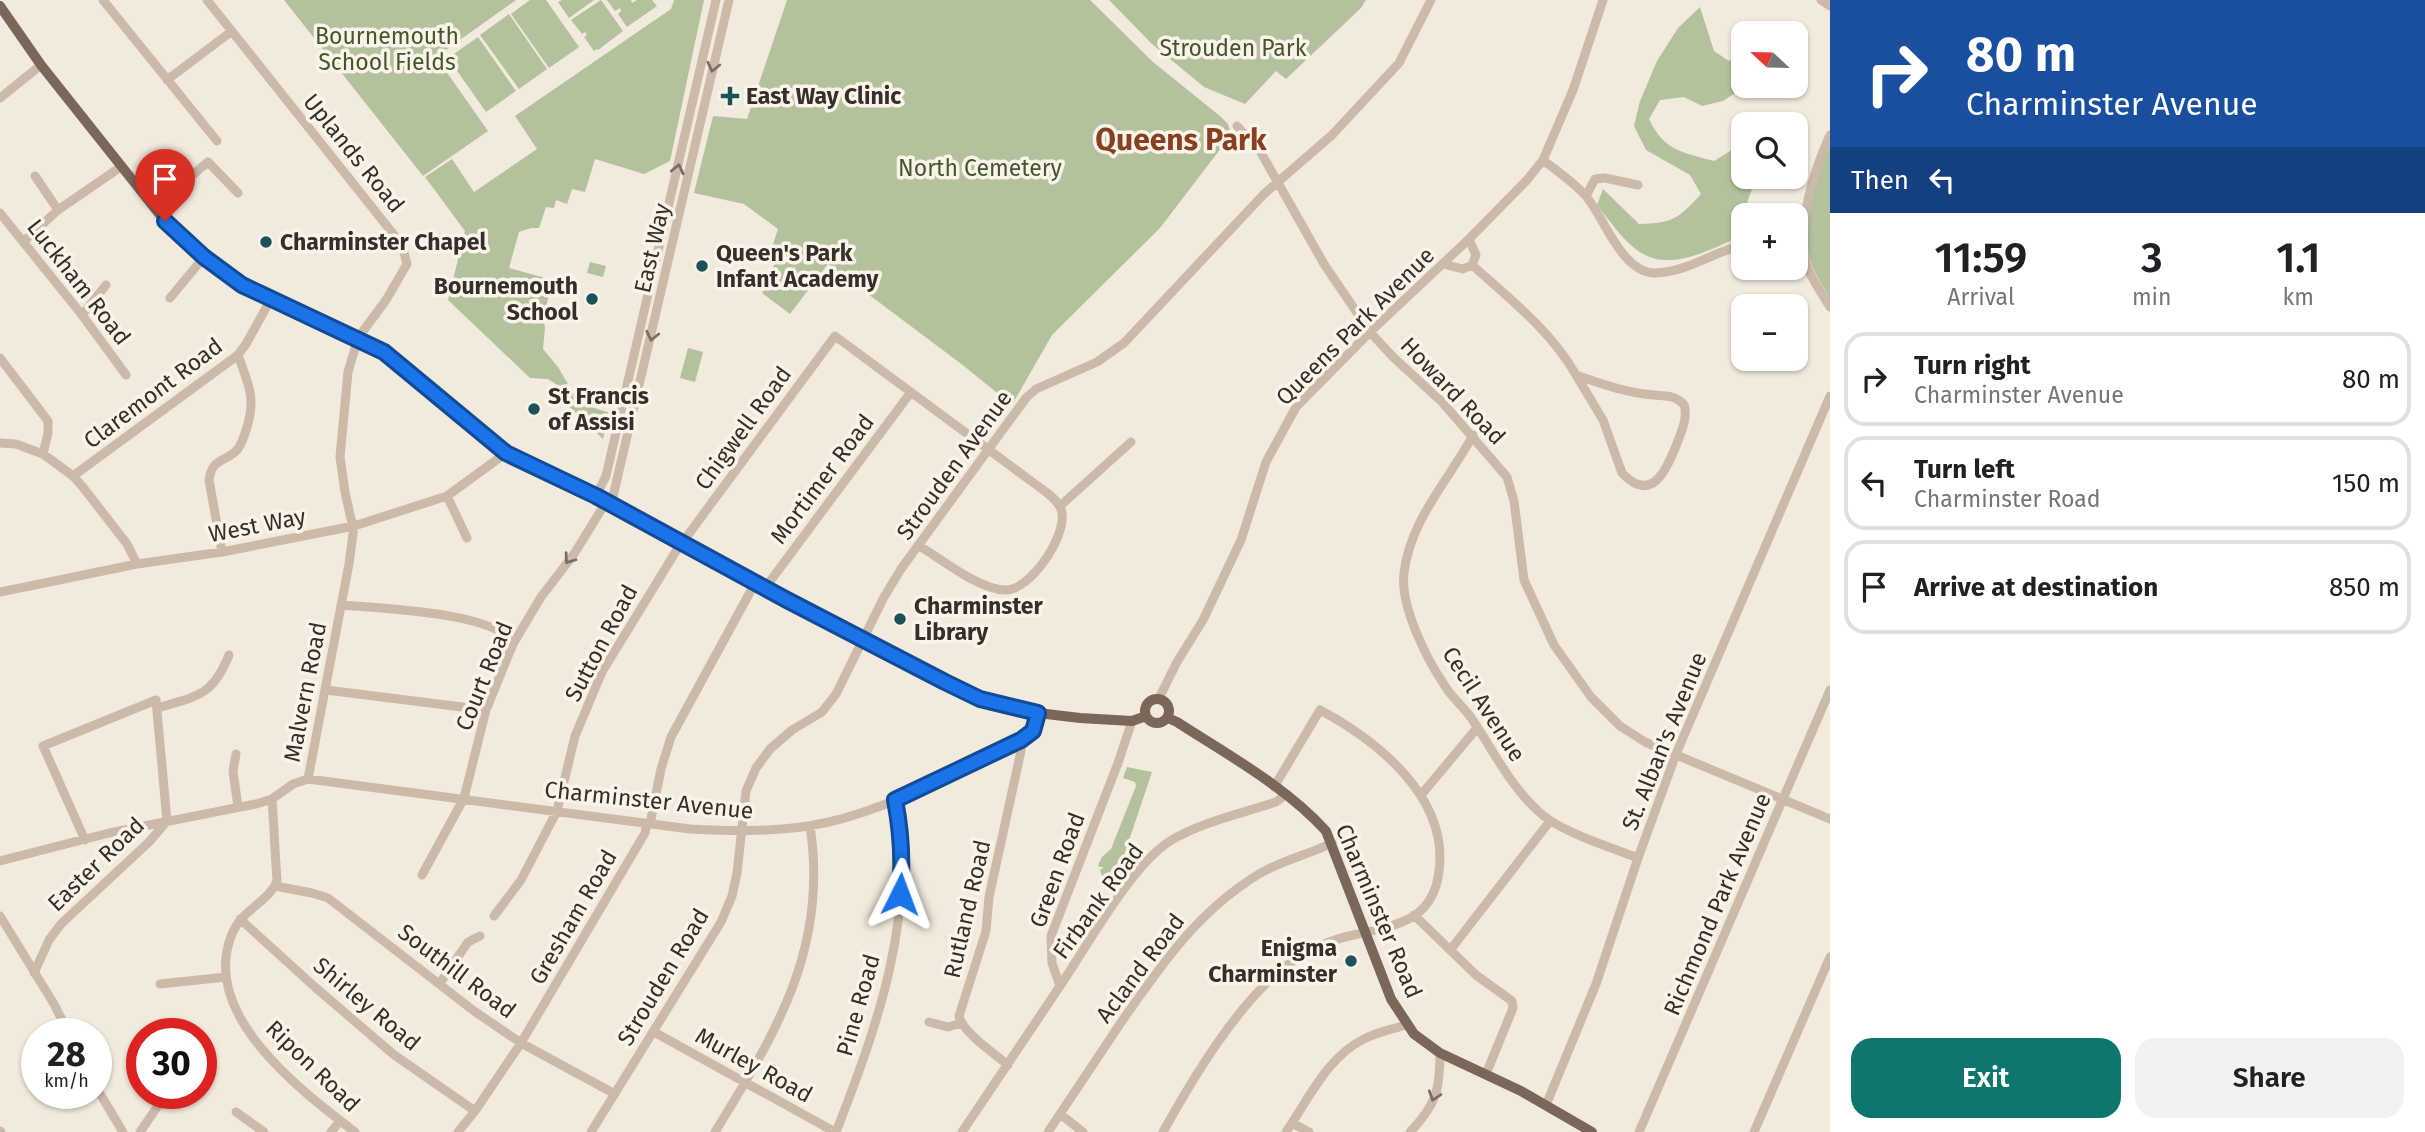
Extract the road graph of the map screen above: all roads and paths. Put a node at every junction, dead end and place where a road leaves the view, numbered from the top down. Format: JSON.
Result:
{"nodes":[{"id":1,"x":103,"y":0,"type":"edge"},
{"id":2,"x":207,"y":0,"type":"edge"},
{"id":3,"x":716,"y":0,"type":"edge"},
{"id":4,"x":729,"y":0,"type":"edge"},
{"id":5,"x":1431,"y":0,"type":"edge"},
{"id":6,"x":1603,"y":0,"type":"edge"},
{"id":7,"x":1821,"y":0,"type":"edge"},
{"id":8,"x":0,"y":6,"type":"edge"},
{"id":9,"x":1830,"y":6,"type":"edge"},
{"id":10,"x":232,"y":31,"type":"junction"},
{"id":11,"x":41,"y":65,"type":"junction"},
{"id":12,"x":167,"y":80,"type":"junction"},
{"id":13,"x":0,"y":98,"type":"edge"},
{"id":14,"x":1237,"y":126,"type":"dead end"},
{"id":15,"x":1830,"y":135,"type":"edge"},
{"id":16,"x":217,"y":141,"type":"dead end"},
{"id":17,"x":1543,"y":160,"type":"junction"},
{"id":18,"x":122,"y":166,"type":"junction"},
{"id":19,"x":36,"y":176,"type":"dead end"},
{"id":20,"x":1279,"y":183,"type":"junction"},
{"id":21,"x":1638,"y":185,"type":"dead end"},
{"id":22,"x":238,"y":192,"type":"dead end"},
{"id":23,"x":1586,"y":196,"type":"junction"},
{"id":24,"x":1807,"y":203,"type":"edge"},
{"id":25,"x":155,"y":207,"type":"junction"},
{"id":26,"x":58,"y":210,"type":"junction"},
{"id":27,"x":0,"y":213,"type":"edge"},
{"id":28,"x":1469,"y":239,"type":"junction"},
{"id":29,"x":23,"y":242,"type":"junction"},
{"id":30,"x":1731,"y":250,"type":"edge"},
{"id":31,"x":204,"y":257,"type":"junction"},
{"id":32,"x":1443,"y":264,"type":"junction"},
{"id":33,"x":1472,"y":265,"type":"junction"},
{"id":34,"x":1808,"y":268,"type":"edge"},
{"id":35,"x":106,"y":285,"type":"dead end"},
{"id":36,"x":170,"y":298,"type":"dead end"},
{"id":37,"x":271,"y":299,"type":"junction"},
{"id":38,"x":1830,"y":307,"type":"edge"},
{"id":39,"x":82,"y":315,"type":"junction"},
{"id":40,"x":1370,"y":332,"type":"junction"},
{"id":41,"x":358,"y":338,"type":"junction"},
{"id":42,"x":238,"y":355,"type":"junction"},
{"id":43,"x":0,"y":358,"type":"edge"},
{"id":44,"x":126,"y":375,"type":"dead end"},
{"id":45,"x":1576,"y":375,"type":"junction"},
{"id":46,"x":911,"y":392,"type":"junction"},
{"id":47,"x":1830,"y":396,"type":"edge"},
{"id":48,"x":1473,"y":435,"type":"junction"},
{"id":49,"x":1131,"y":442,"type":"dead end"},
{"id":50,"x":0,"y":443,"type":"edge"},
{"id":51,"x":988,"y":449,"type":"junction"},
{"id":52,"x":506,"y":453,"type":"junction"},
{"id":53,"x":43,"y":454,"type":"junction"},
{"id":54,"x":73,"y":476,"type":"junction"},
{"id":55,"x":447,"y":496,"type":"junction"},
{"id":56,"x":604,"y":501,"type":"junction"},
{"id":57,"x":1060,"y":506,"type":"junction"},
{"id":58,"x":354,"y":526,"type":"junction"},
{"id":59,"x":467,"y":538,"type":"dead end"},
{"id":60,"x":682,"y":543,"type":"junction"},
{"id":61,"x":918,"y":545,"type":"junction"},
{"id":62,"x":222,"y":552,"type":"junction"},
{"id":63,"x":137,"y":564,"type":"junction"},
{"id":64,"x":760,"y":586,"type":"junction"},
{"id":65,"x":0,"y":592,"type":"edge"},
{"id":66,"x":341,"y":605,"type":"junction"},
{"id":67,"x":863,"y":638,"type":"junction"},
{"id":68,"x":513,"y":644,"type":"junction"},
{"id":69,"x":229,"y":655,"type":"dead end"},
{"id":70,"x":326,"y":690,"type":"junction"},
{"id":71,"x":1830,"y":691,"type":"edge"},
{"id":72,"x":1159,"y":698,"type":"junction"},
{"id":73,"x":157,"y":708,"type":"junction"},
{"id":74,"x":486,"y":710,"type":"junction"},
{"id":75,"x":1038,"y":713,"type":"junction"},
{"id":76,"x":1146,"y":716,"type":"junction"},
{"id":77,"x":1168,"y":718,"type":"junction"},
{"id":78,"x":1132,"y":721,"type":"junction"},
{"id":79,"x":1478,"y":727,"type":"junction"},
{"id":80,"x":1021,"y":740,"type":"junction"},
{"id":81,"x":1676,"y":754,"type":"junction"},
{"id":82,"x":232,"y":759,"type":"dead end"},
{"id":83,"x":308,"y":779,"type":"junction"},
{"id":84,"x":1274,"y":787,"type":"junction"},
{"id":85,"x":1285,"y":795,"type":"junction"},
{"id":86,"x":1422,"y":795,"type":"junction"},
{"id":87,"x":272,"y":799,"type":"junction"},
{"id":88,"x":464,"y":799,"type":"junction"},
{"id":89,"x":895,"y":800,"type":"junction"},
{"id":90,"x":1783,"y":800,"type":"junction"},
{"id":91,"x":238,"y":807,"type":"junction"},
{"id":92,"x":557,"y":810,"type":"junction"},
{"id":93,"x":1830,"y":819,"type":"edge"},
{"id":94,"x":167,"y":821,"type":"junction"},
{"id":95,"x":1550,"y":821,"type":"junction"},
{"id":96,"x":648,"y":824,"type":"junction"},
{"id":97,"x":810,"y":826,"type":"junction"},
{"id":98,"x":743,"y":832,"type":"junction"},
{"id":99,"x":85,"y":840,"type":"junction"},
{"id":100,"x":1332,"y":843,"type":"junction"},
{"id":101,"x":1637,"y":858,"type":"junction"},
{"id":102,"x":0,"y":861,"type":"edge"},
{"id":103,"x":422,"y":875,"type":"dead end"},
{"id":104,"x":275,"y":886,"type":"junction"},
{"id":105,"x":1414,"y":915,"type":"junction"},
{"id":106,"x":0,"y":916,"type":"edge"},
{"id":107,"x":495,"y":916,"type":"dead end"},
{"id":108,"x":240,"y":919,"type":"junction"},
{"id":109,"x":1367,"y":933,"type":"junction"},
{"id":110,"x":480,"y":936,"type":"dead end"},
{"id":111,"x":1451,"y":949,"type":"junction"},
{"id":112,"x":1830,"y":957,"type":"edge"},
{"id":113,"x":34,"y":973,"type":"junction"},
{"id":114,"x":226,"y":977,"type":"junction"},
{"id":115,"x":160,"y":984,"type":"dead end"},
{"id":116,"x":440,"y":984,"type":"junction"},
{"id":117,"x":1060,"y":986,"type":"junction"},
{"id":118,"x":61,"y":1018,"type":"edge"},
{"id":119,"x":929,"y":1022,"type":"dead end"},
{"id":120,"x":961,"y":1023,"type":"junction"},
{"id":121,"x":1406,"y":1025,"type":"junction"},
{"id":122,"x":654,"y":1032,"type":"junction"},
{"id":123,"x":522,"y":1043,"type":"junction"},
{"id":124,"x":1440,"y":1053,"type":"junction"},
{"id":125,"x":1008,"y":1065,"type":"junction"},
{"id":126,"x":1486,"y":1074,"type":"junction"},
{"id":127,"x":746,"y":1083,"type":"junction"},
{"id":128,"x":615,"y":1094,"type":"junction"},
{"id":129,"x":1546,"y":1105,"type":"junction"},
{"id":130,"x":109,"y":1109,"type":"edge"},
{"id":131,"x":156,"y":1109,"type":"edge"},
{"id":132,"x":475,"y":1111,"type":"junction"},
{"id":133,"x":236,"y":1112,"type":"dead end"},
{"id":134,"x":1060,"y":1114,"type":"junction"},
{"id":135,"x":340,"y":1121,"type":"junction"},
{"id":136,"x":1292,"y":1123,"type":"junction"},
{"id":137,"x":123,"y":1132,"type":"edge"},
{"id":138,"x":140,"y":1132,"type":"edge"},
{"id":139,"x":264,"y":1132,"type":"edge"},
{"id":140,"x":331,"y":1132,"type":"edge"},
{"id":141,"x":355,"y":1132,"type":"edge"},
{"id":142,"x":458,"y":1132,"type":"edge"},
{"id":143,"x":592,"y":1132,"type":"edge"},
{"id":144,"x":715,"y":1132,"type":"edge"},
{"id":145,"x":835,"y":1132,"type":"edge"},
{"id":146,"x":962,"y":1132,"type":"edge"},
{"id":147,"x":1048,"y":1132,"type":"edge"},
{"id":148,"x":1083,"y":1132,"type":"edge"},
{"id":149,"x":1163,"y":1132,"type":"edge"},
{"id":150,"x":1286,"y":1132,"type":"edge"},
{"id":151,"x":1309,"y":1132,"type":"edge"},
{"id":152,"x":1410,"y":1132,"type":"edge"},
{"id":153,"x":1592,"y":1132,"type":"edge"},
{"id":154,"x":1639,"y":1132,"type":"edge"},
{"id":155,"x":1754,"y":1132,"type":"edge"}],
"edges":[{"from":1,"to":12,"type":"street"},
{"from":2,"to":10,"type":"street","name":"Uplands Road"},
{"from":56,"to":3,"type":"street","name":"East Way","one_way":true},
{"from":4,"to":56,"type":"street","name":"East Way","one_way":true},
{"from":5,"to":20,"type":"street","name":"Strouden Avenue"},
{"from":6,"to":17,"type":"street","name":"Queens Park Avenue"},
{"from":7,"to":9,"type":"street"},
{"from":8,"to":11,"type":"main road"},
{"from":10,"to":12,"type":"street"},
{"from":10,"to":41,"type":"street","name":"Uplands Road"},
{"from":11,"to":13,"type":"street"},
{"from":11,"to":18,"type":"main road"},
{"from":12,"to":16,"type":"street"},
{"from":14,"to":20,"type":"street"},
{"from":15,"to":24,"type":"street"},
{"from":17,"to":23,"type":"street"},
{"from":17,"to":28,"type":"street","name":"Queens Park Avenue"},
{"from":18,"to":25,"type":"main road"},
{"from":18,"to":26,"type":"street"},
{"from":19,"to":26,"type":"street"},
{"from":20,"to":40,"type":"street","name":"Howard Road"},
{"from":20,"to":51,"type":"street","name":"Strouden Avenue"},
{"from":21,"to":23,"type":"street"},
{"from":22,"to":25,"type":"street"},
{"from":23,"to":30,"type":"street"},
{"from":25,"to":31,"type":"main road"},
{"from":26,"to":29,"type":"street"},
{"from":27,"to":29,"type":"street","name":"Luckham Road"},
{"from":28,"to":32,"type":"street","name":"Queens Park Avenue"},
{"from":28,"to":33,"type":"street"},
{"from":29,"to":39,"type":"street","name":"Luckham Road"},
{"from":31,"to":36,"type":"street"},
{"from":31,"to":37,"type":"main road"},
{"from":32,"to":33,"type":"street"},
{"from":32,"to":40,"type":"street","name":"Queens Park Avenue"},
{"from":33,"to":45,"type":"street"},
{"from":34,"to":38,"type":"street"},
{"from":35,"to":39,"type":"street"},
{"from":37,"to":41,"type":"main road"},
{"from":37,"to":42,"type":"street","name":"Claremont Road"},
{"from":39,"to":44,"type":"street","name":"Luckham Road"},
{"from":40,"to":48,"type":"street","name":"Howard Road"},
{"from":40,"to":72,"type":"street","name":"Queens Park Avenue"},
{"from":41,"to":52,"type":"main road"},
{"from":41,"to":58,"type":"street","name":"Malvern Road"},
{"from":42,"to":54,"type":"street","name":"Claremont Road"},
{"from":42,"to":62,"type":"street"},
{"from":43,"to":53,"type":"street"},
{"from":45,"to":45,"type":"street"},
{"from":46,"to":51,"type":"street"},
{"from":46,"to":60,"type":"street","name":"Chigwell Road"},
{"from":46,"to":64,"type":"street","name":"Mortimer Road"},
{"from":47,"to":81,"type":"street","name":"St. Alban's Avenue"},
{"from":48,"to":79,"type":"street","name":"Cecil Avenue"},
{"from":48,"to":81,"type":"street","name":"Howard Road"},
{"from":49,"to":57,"type":"street"},
{"from":50,"to":53,"type":"street"},
{"from":51,"to":57,"type":"street"},
{"from":51,"to":61,"type":"street","name":"Strouden Avenue"},
{"from":52,"to":55,"type":"street","name":"West Way"},
{"from":52,"to":56,"type":"main road"},
{"from":53,"to":54,"type":"street"},
{"from":54,"to":63,"type":"street"},
{"from":55,"to":58,"type":"street","name":"West Way"},
{"from":55,"to":59,"type":"street"},
{"from":56,"to":60,"type":"main road"},
{"from":56,"to":68,"type":"street","name":"Court Road","one_way":true},
{"from":57,"to":61,"type":"street"},
{"from":58,"to":62,"type":"street","name":"West Way"},
{"from":58,"to":66,"type":"street","name":"Malvern Road"},
{"from":60,"to":64,"type":"main road"},
{"from":60,"to":92,"type":"street","name":"Sutton Road"},
{"from":61,"to":67,"type":"street","name":"Strouden Avenue"},
{"from":62,"to":63,"type":"street","name":"West Way"},
{"from":63,"to":65,"type":"street","name":"West Way"},
{"from":64,"to":67,"type":"main road"},
{"from":64,"to":96,"type":"street","name":"Gresham Road"},
{"from":66,"to":68,"type":"street"},
{"from":66,"to":70,"type":"street","name":"Malvern Road"},
{"from":67,"to":75,"type":"main road"},
{"from":67,"to":98,"type":"street","name":"Strouden Avenue"},
{"from":68,"to":74,"type":"street","name":"Court Road"},
{"from":69,"to":73,"type":"street"},
{"from":70,"to":74,"type":"street"},
{"from":70,"to":83,"type":"street","name":"Malvern Road"},
{"from":71,"to":90,"type":"street","name":"Richmond Park Avenue"},
{"from":72,"to":76,"type":"main road"},
{"from":72,"to":77,"type":"main road"},
{"from":73,"to":94,"type":"street"},
{"from":73,"to":99,"type":"street"},
{"from":74,"to":88,"type":"street","name":"Court Road"},
{"from":75,"to":78,"type":"main road"},
{"from":75,"to":80,"type":"street"},
{"from":76,"to":77,"type":"main road"},
{"from":76,"to":78,"type":"main road"},
{"from":77,"to":84,"type":"main road","name":"Charminster Road"},
{"from":78,"to":117,"type":"street","name":"Green Road"},
{"from":79,"to":86,"type":"street"},
{"from":79,"to":95,"type":"street","name":"Cecil Avenue"},
{"from":80,"to":89,"type":"street","name":"Charminster Avenue"},
{"from":80,"to":120,"type":"street","name":"Rutland Road"},
{"from":81,"to":90,"type":"street","name":"Howard Road"},
{"from":81,"to":101,"type":"street","name":"St. Alban's Avenue"},
{"from":82,"to":91,"type":"street"},
{"from":83,"to":87,"type":"street","name":"Malvern Road"},
{"from":83,"to":88,"type":"street","name":"Charminster Avenue"},
{"from":84,"to":85,"type":"main road","name":"Charminster Road"},
{"from":84,"to":86,"type":"street"},
{"from":85,"to":100,"type":"main road","name":"Charminster Road"},
{"from":85,"to":117,"type":"street","name":"Firbank Road"},
{"from":86,"to":105,"type":"street"},
{"from":87,"to":91,"type":"street","name":"Malvern Road"},
{"from":87,"to":104,"type":"street"},
{"from":88,"to":92,"type":"street","name":"Charminster Avenue"},
{"from":88,"to":103,"type":"street","name":"Court Road"},
{"from":89,"to":97,"type":"street","name":"Charminster Avenue"},
{"from":89,"to":145,"type":"street","name":"Pine Road"},
{"from":90,"to":93,"type":"street","name":"Howard Road"},
{"from":90,"to":154,"type":"street","name":"Richmond Park Avenue"},
{"from":91,"to":94,"type":"street","name":"Malvern Road"},
{"from":92,"to":96,"type":"street","name":"Charminster Avenue"},
{"from":92,"to":107,"type":"street","name":"Sutton Road"},
{"from":94,"to":99,"type":"street","name":"Malvern Road"},
{"from":94,"to":113,"type":"street","name":"Easter Road"},
{"from":95,"to":101,"type":"street","name":"Cecil Avenue"},
{"from":95,"to":111,"type":"street"},
{"from":96,"to":98,"type":"street","name":"Charminster Avenue"},
{"from":96,"to":123,"type":"street","name":"Gresham Road"},
{"from":97,"to":98,"type":"street","name":"Charminster Avenue"},
{"from":97,"to":127,"type":"street"},
{"from":98,"to":122,"type":"street","name":"Strouden Road"},
{"from":99,"to":102,"type":"street","name":"Malvern Road"},
{"from":100,"to":109,"type":"main road","name":"Charminster Road"},
{"from":100,"to":134,"type":"street","name":"Acland Road"},
{"from":101,"to":129,"type":"street","name":"St. Alban's Avenue"},
{"from":104,"to":108,"type":"street","name":"Ripon Road"},
{"from":104,"to":116,"type":"street","name":"Southill Road"},
{"from":105,"to":109,"type":"street"},
{"from":105,"to":111,"type":"street"},
{"from":106,"to":113,"type":"street"},
{"from":108,"to":114,"type":"street","name":"Ripon Road"},
{"from":108,"to":132,"type":"street","name":"Shirley Road"},
{"from":109,"to":121,"type":"main road","name":"Charminster Road"},
{"from":109,"to":149,"type":"street"},
{"from":110,"to":116,"type":"street"},
{"from":111,"to":126,"type":"street"},
{"from":112,"to":155,"type":"street"},
{"from":113,"to":118,"type":"street"},
{"from":114,"to":115,"type":"street"},
{"from":114,"to":135,"type":"street","name":"Ripon Road"},
{"from":116,"to":123,"type":"street","name":"Southill Road"},
{"from":117,"to":125,"type":"street"},
{"from":119,"to":120,"type":"street"},
{"from":120,"to":125,"type":"street"},
{"from":121,"to":124,"type":"main road","name":"Charminster Road"},
{"from":121,"to":136,"type":"street"},
{"from":122,"to":127,"type":"street","name":"Murley Road"},
{"from":122,"to":128,"type":"street","name":"Strouden Road"},
{"from":123,"to":128,"type":"street","name":"Southill Road"},
{"from":123,"to":132,"type":"street","name":"Gresham Road"},
{"from":124,"to":126,"type":"main road","name":"Charminster Road"},
{"from":124,"to":152,"type":"street","one_way":true},
{"from":125,"to":146,"type":"street"},
{"from":126,"to":129,"type":"main road","name":"Charminster Road"},
{"from":127,"to":144,"type":"street"},
{"from":127,"to":145,"type":"street","name":"Murley Road"},
{"from":128,"to":143,"type":"street","name":"Strouden Road"},
{"from":129,"to":153,"type":"main road","name":"Charminster Road"},
{"from":130,"to":137,"type":"street"},
{"from":131,"to":138,"type":"street"},
{"from":132,"to":142,"type":"street","name":"Gresham Road"},
{"from":133,"to":139,"type":"street"},
{"from":134,"to":147,"type":"street","name":"Acland Road"},
{"from":134,"to":148,"type":"street"},
{"from":135,"to":140,"type":"street"},
{"from":135,"to":141,"type":"street","name":"Ripon Road"},
{"from":136,"to":150,"type":"street"},
{"from":136,"to":151,"type":"street"}]}
